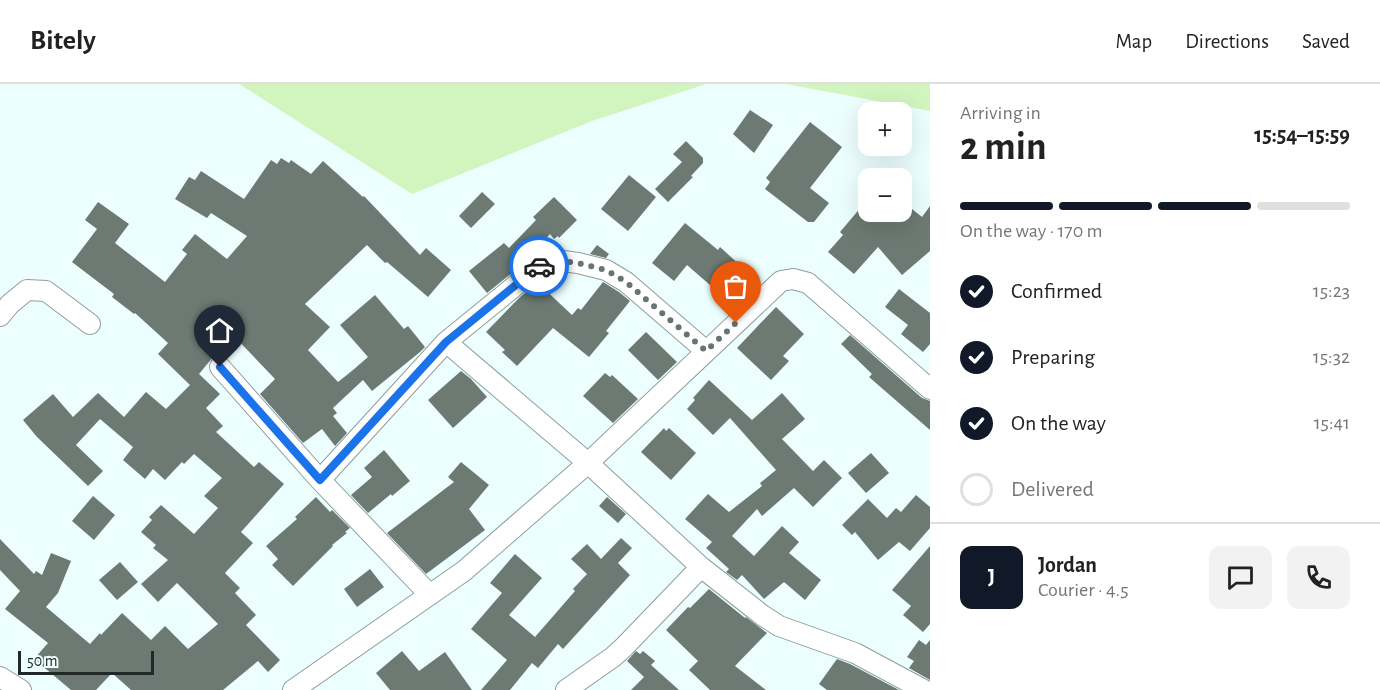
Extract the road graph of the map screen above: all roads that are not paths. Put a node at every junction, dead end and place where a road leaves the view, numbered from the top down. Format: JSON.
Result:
{"nodes":[{"id":1,"x":0,"y":316,"type":"edge"},
{"id":2,"x":90,"y":324,"type":"dead end"},
{"id":3,"x":446,"y":342,"type":"junction"},
{"id":4,"x":706,"y":351,"type":"junction"},
{"id":5,"x":220,"y":367,"type":"dead end"},
{"id":6,"x":930,"y":389,"type":"edge"},
{"id":7,"x":588,"y":463,"type":"junction"},
{"id":8,"x":320,"y":480,"type":"junction"},
{"id":9,"x":701,"y":567,"type":"junction"},
{"id":10,"x":430,"y":595,"type":"junction"},
{"id":11,"x":0,"y":677,"type":"edge"},
{"id":12,"x":21,"y":690,"type":"edge"},
{"id":13,"x":293,"y":690,"type":"edge"},
{"id":14,"x":566,"y":690,"type":"edge"},
{"id":15,"x":924,"y":690,"type":"edge"}],
"edges":[{"from":1,"to":2,"type":"street"},
{"from":3,"to":4,"type":"street"},
{"from":3,"to":7,"type":"street"},
{"from":3,"to":8,"type":"street"},
{"from":4,"to":6,"type":"street"},
{"from":4,"to":7,"type":"street"},
{"from":5,"to":8,"type":"street"},
{"from":7,"to":9,"type":"street"},
{"from":7,"to":10,"type":"street"},
{"from":8,"to":10,"type":"street"},
{"from":9,"to":14,"type":"street"},
{"from":9,"to":15,"type":"street"},
{"from":10,"to":13,"type":"street"},
{"from":11,"to":12,"type":"street"}]}
